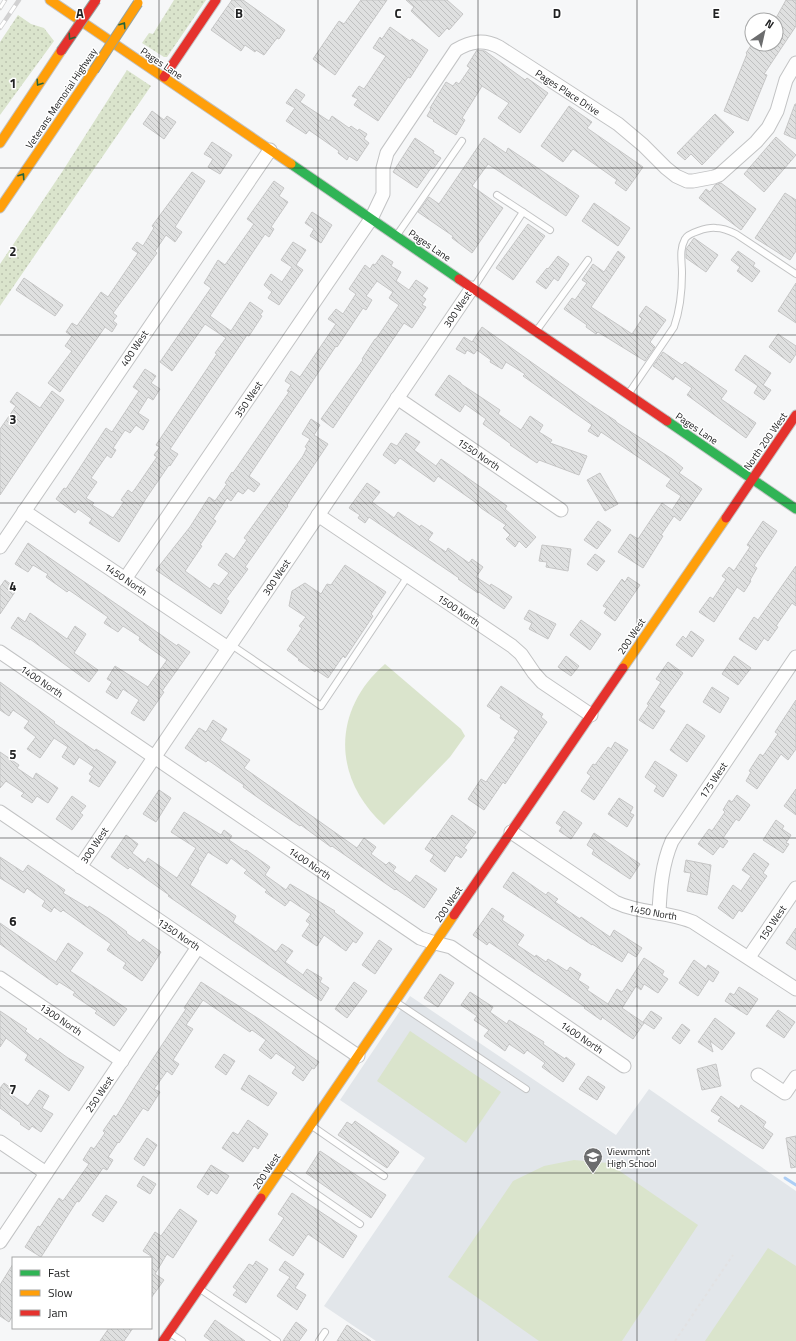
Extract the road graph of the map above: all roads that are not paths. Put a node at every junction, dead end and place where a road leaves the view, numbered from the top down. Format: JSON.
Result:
{"nodes":[{"id":1,"x":50,"y":0,"type":"edge"},
{"id":2,"x":96,"y":0,"type":"edge"},
{"id":3,"x":216,"y":0,"type":"edge"},
{"id":4,"x":139,"y":1,"type":"edge"},
{"id":5,"x":796,"y":63,"type":"edge"},
{"id":6,"x":164,"y":77,"type":"junction"},
{"id":7,"x":462,"y":141,"type":"dead end"},
{"id":8,"x":0,"y":143,"type":"edge"},
{"id":9,"x":270,"y":150,"type":"junction"},
{"id":10,"x":497,"y":195,"type":"dead end"},
{"id":11,"x":0,"y":208,"type":"edge"},
{"id":12,"x":524,"y":212,"type":"junction"},
{"id":13,"x":371,"y":219,"type":"junction"},
{"id":14,"x":550,"y":230,"type":"dead end"},
{"id":15,"x":396,"y":236,"type":"junction"},
{"id":16,"x":588,"y":260,"type":"dead end"},
{"id":17,"x":796,"y":274,"type":"edge"},
{"id":18,"x":473,"y":288,"type":"junction"},
{"id":19,"x":536,"y":332,"type":"junction"},
{"id":20,"x":628,"y":394,"type":"junction"},
{"id":21,"x":397,"y":398,"type":"junction"},
{"id":22,"x":796,"y":415,"type":"edge"},
{"id":23,"x":752,"y":479,"type":"junction"},
{"id":24,"x":796,"y":509,"type":"edge"},
{"id":25,"x":561,"y":510,"type":"dead end"},
{"id":26,"x":24,"y":511,"type":"junction"},
{"id":27,"x":318,"y":515,"type":"junction"},
{"id":28,"x":0,"y":547,"type":"edge"},
{"id":29,"x":408,"y":576,"type":"junction"},
{"id":30,"x":126,"y":579,"type":"junction"},
{"id":31,"x":229,"y":646,"type":"junction"},
{"id":32,"x":0,"y":652,"type":"edge"},
{"id":33,"x":796,"y":657,"type":"edge"},
{"id":34,"x":591,"y":715,"type":"junction"},
{"id":35,"x":154,"y":757,"type":"junction"},
{"id":36,"x":0,"y":812,"type":"edge"},
{"id":37,"x":510,"y":832,"type":"junction"},
{"id":38,"x":80,"y":866,"type":"junction"},
{"id":39,"x":796,"y":888,"type":"edge"},
{"id":40,"x":660,"y":914,"type":"junction"},
{"id":41,"x":435,"y":943,"type":"junction"},
{"id":42,"x":198,"y":947,"type":"junction"},
{"id":43,"x":749,"y":957,"type":"junction"},
{"id":44,"x":0,"y":978,"type":"edge"},
{"id":45,"x":796,"y":989,"type":"edge"},
{"id":46,"x":395,"y":1001,"type":"junction"},
{"id":47,"x":358,"y":1056,"type":"junction"},
{"id":48,"x":122,"y":1060,"type":"junction"},
{"id":49,"x":624,"y":1066,"type":"dead end"},
{"id":50,"x":758,"y":1075,"type":"dead end"},
{"id":51,"x":796,"y":1077,"type":"edge"},
{"id":52,"x":526,"y":1089,"type":"dead end"},
{"id":53,"x":310,"y":1125,"type":"junction"},
{"id":54,"x":0,"y":1142,"type":"edge"},
{"id":55,"x":281,"y":1169,"type":"junction"},
{"id":56,"x":46,"y":1173,"type":"junction"},
{"id":57,"x":384,"y":1176,"type":"dead end"},
{"id":58,"x":360,"y":1224,"type":"dead end"},
{"id":59,"x":0,"y":1242,"type":"edge"},
{"id":60,"x":199,"y":1288,"type":"junction"},
{"id":61,"x":169,"y":1332,"type":"junction"},
{"id":62,"x":325,"y":1332,"type":"dead end"},
{"id":63,"x":163,"y":1341,"type":"edge"},
{"id":64,"x":182,"y":1341,"type":"edge"},
{"id":65,"x":277,"y":1341,"type":"edge"},
{"id":66,"x":319,"y":1341,"type":"edge"}],
"edges":[{"from":1,"to":6,"type":"main road","name":"Pages Lane"},
{"from":2,"to":8,"type":"main road","one_way":true,"bridge":true},
{"from":3,"to":6,"type":"main road"},
{"from":11,"to":4,"type":"main road","name":"Veterans Memorial Highway","one_way":true,"bridge":true},
{"from":5,"to":13,"type":"street","name":"Pages Place Drive"},
{"from":6,"to":9,"type":"main road","name":"Pages Lane"},
{"from":7,"to":15,"type":"lane"},
{"from":9,"to":13,"type":"main road","name":"Pages Lane"},
{"from":9,"to":26,"type":"street","name":"400 West"},
{"from":10,"to":12,"type":"lane"},
{"from":12,"to":14,"type":"lane"},
{"from":12,"to":18,"type":"lane"},
{"from":13,"to":15,"type":"main road","name":"Pages Lane"},
{"from":13,"to":30,"type":"street","name":"350 West"},
{"from":15,"to":18,"type":"main road","name":"Pages Lane"},
{"from":16,"to":19,"type":"lane"},
{"from":17,"to":20,"type":"lane"},
{"from":18,"to":19,"type":"main road","name":"Pages Lane"},
{"from":18,"to":21,"type":"street","name":"300 West"},
{"from":19,"to":20,"type":"main road","name":"Pages Lane"},
{"from":20,"to":23,"type":"main road","name":"Pages Lane"},
{"from":21,"to":25,"type":"street","name":"1550 North"},
{"from":21,"to":27,"type":"street","name":"300 West"},
{"from":22,"to":23,"type":"main road","name":"North 200 West"},
{"from":23,"to":24,"type":"main road","name":"Pages Lane"},
{"from":23,"to":34,"type":"main road","name":"200 West"},
{"from":26,"to":28,"type":"street","name":"400 West"},
{"from":26,"to":30,"type":"street","name":"1450 North"},
{"from":27,"to":29,"type":"street","name":"1500 North"},
{"from":27,"to":31,"type":"street","name":"300 West"},
{"from":29,"to":31,"type":"lane"},
{"from":29,"to":34,"type":"street","name":"1500 North"},
{"from":30,"to":31,"type":"street","name":"1450 North"},
{"from":31,"to":35,"type":"street","name":"300 West"},
{"from":32,"to":35,"type":"street","name":"1400 North"},
{"from":33,"to":40,"type":"street","name":"175 West"},
{"from":34,"to":37,"type":"main road","name":"200 West"},
{"from":35,"to":38,"type":"street","name":"300 West"},
{"from":35,"to":41,"type":"street","name":"1400 North"},
{"from":36,"to":38,"type":"street","name":"1350 North"},
{"from":37,"to":40,"type":"street","name":"1450 North"},
{"from":37,"to":41,"type":"main road","name":"200 West"},
{"from":38,"to":42,"type":"street","name":"1350 North"},
{"from":39,"to":43,"type":"street","name":"150 West"},
{"from":40,"to":43,"type":"street","name":"1450 North"},
{"from":41,"to":46,"type":"main road","name":"200 West"},
{"from":41,"to":49,"type":"street","name":"1400 North"},
{"from":42,"to":47,"type":"street","name":"1350 North"},
{"from":42,"to":48,"type":"street","name":"250 West"},
{"from":43,"to":45,"type":"street","name":"1450 North"},
{"from":44,"to":48,"type":"street","name":"1300 North"},
{"from":46,"to":47,"type":"main road","name":"200 West"},
{"from":46,"to":52,"type":"lane"},
{"from":47,"to":53,"type":"main road","name":"200 West"},
{"from":48,"to":56,"type":"street","name":"250 West"},
{"from":50,"to":51,"type":"street"},
{"from":53,"to":55,"type":"main road","name":"200 West"},
{"from":53,"to":57,"type":"lane"},
{"from":54,"to":56,"type":"street"},
{"from":55,"to":58,"type":"lane"},
{"from":55,"to":60,"type":"main road","name":"200 West"},
{"from":56,"to":59,"type":"street","name":"250 West"},
{"from":60,"to":61,"type":"main road","name":"200 West"},
{"from":60,"to":65,"type":"lane"},
{"from":61,"to":63,"type":"main road","name":"200 West"},
{"from":61,"to":64,"type":"lane"},
{"from":62,"to":66,"type":"lane"}]}
